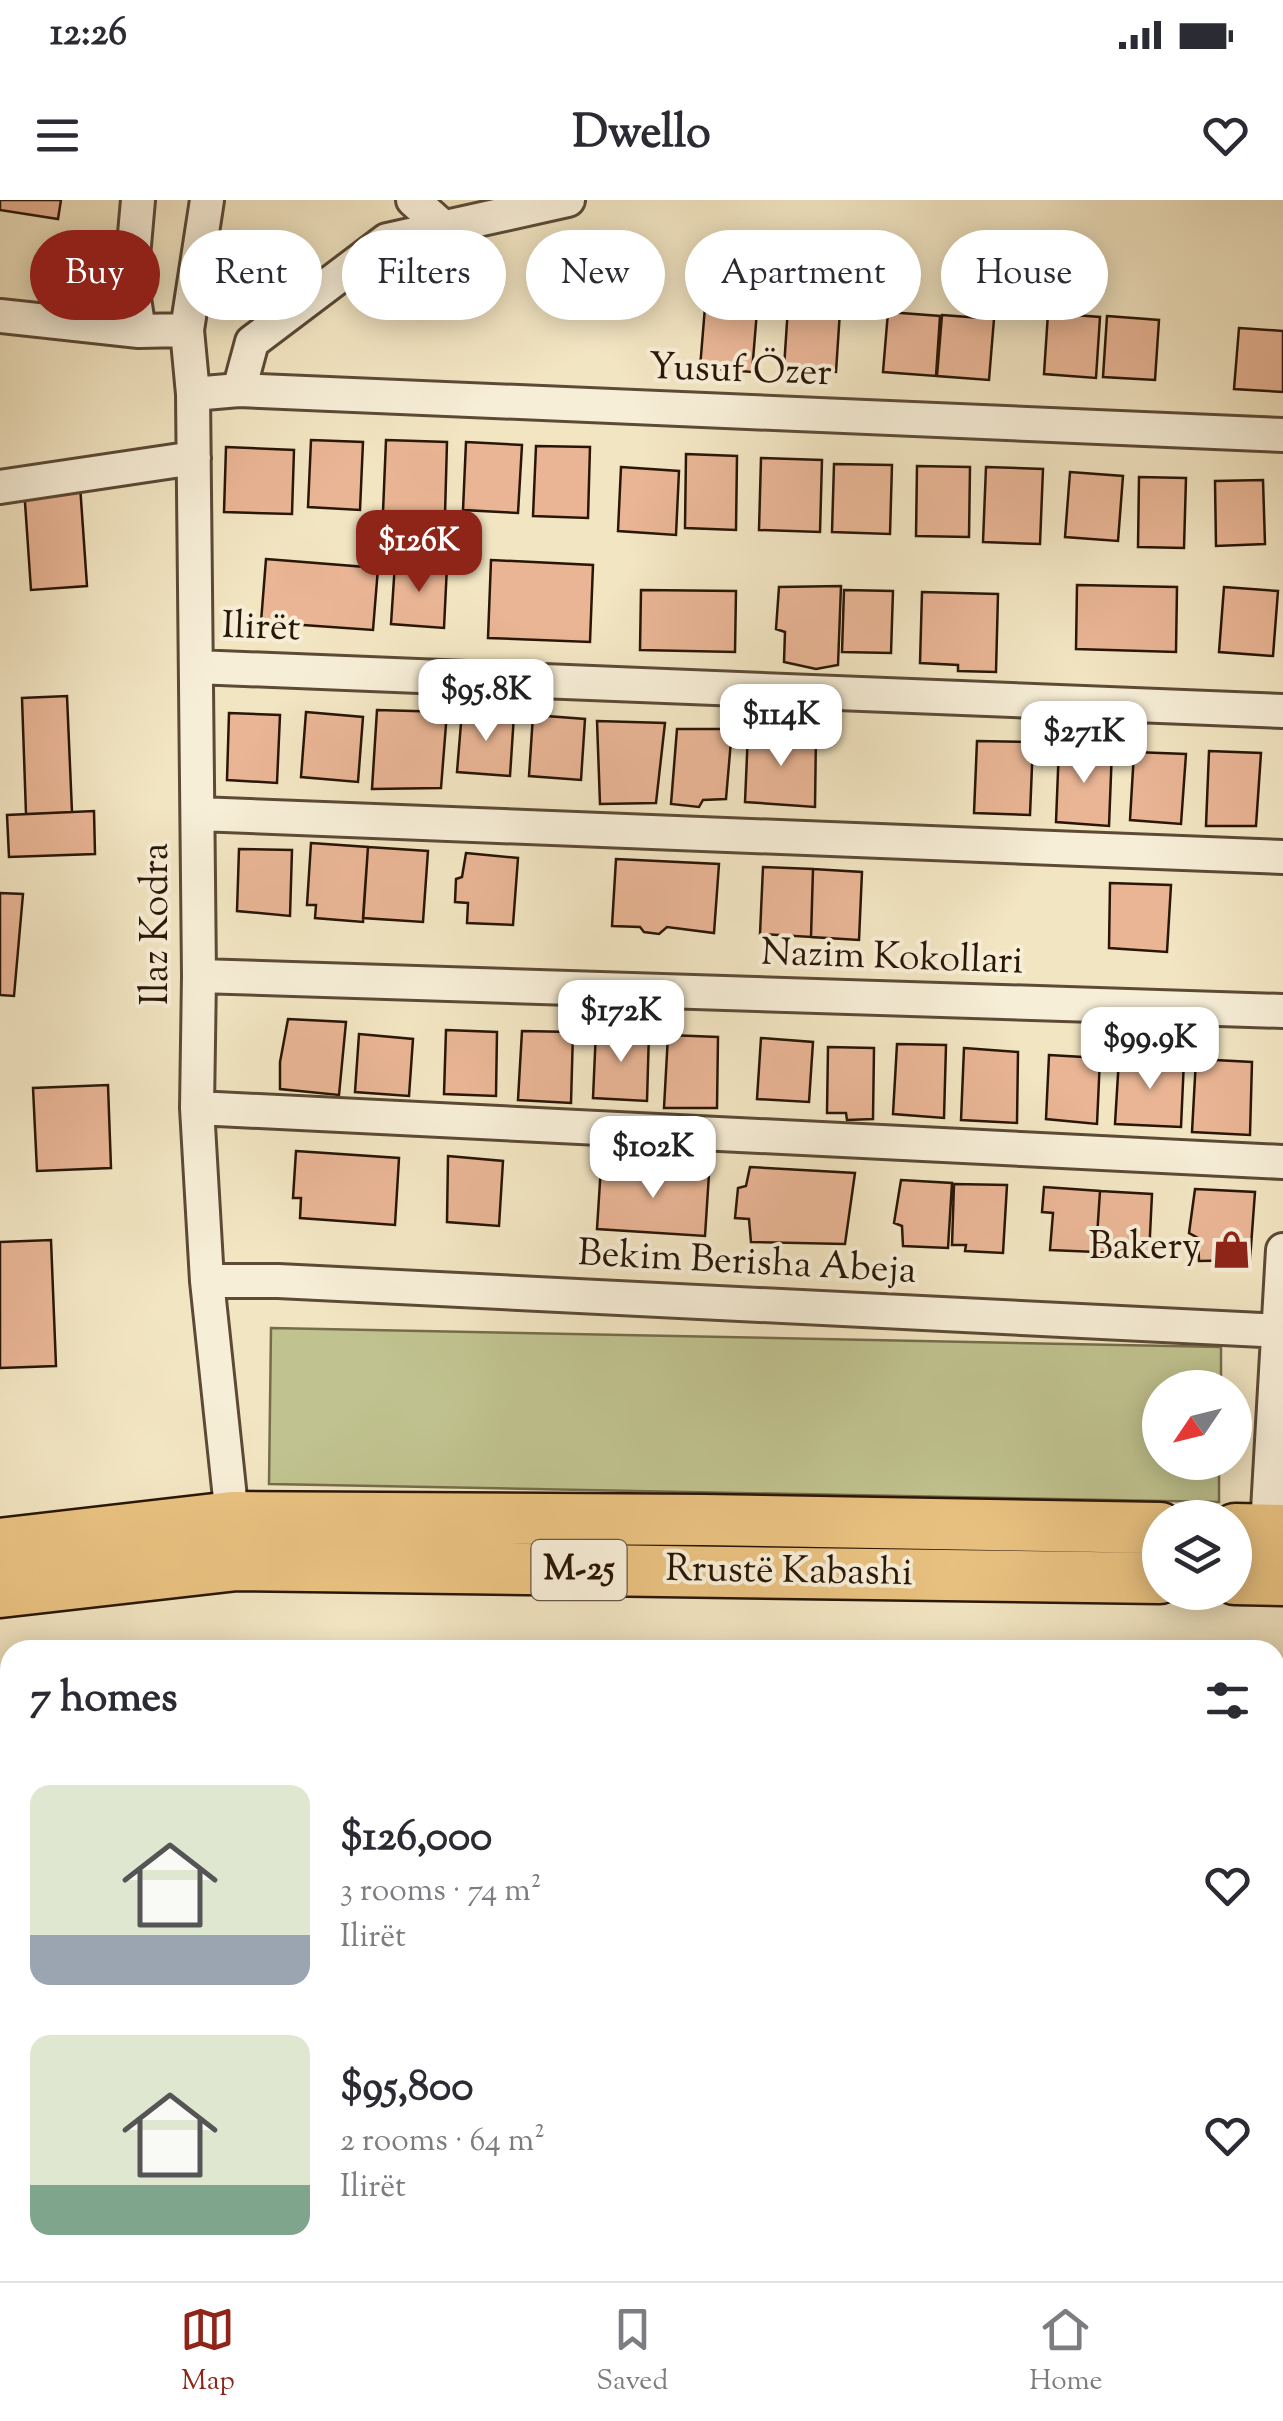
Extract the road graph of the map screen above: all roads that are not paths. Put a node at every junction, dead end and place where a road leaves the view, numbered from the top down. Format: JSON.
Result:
{"nodes":[{"id":1,"x":138,"y":200,"type":"edge"},
{"id":2,"x":207,"y":200,"type":"edge"},
{"id":3,"x":414,"y":200,"type":"edge"},
{"id":4,"x":568,"y":200,"type":"edge"},
{"id":5,"x":443,"y":227,"type":"junction"},
{"id":6,"x":0,"y":316,"type":"edge"},
{"id":7,"x":139,"y":330,"type":"junction"},
{"id":8,"x":187,"y":330,"type":"junction"},
{"id":9,"x":239,"y":390,"type":"junction"},
{"id":10,"x":193,"y":394,"type":"junction"},
{"id":11,"x":1283,"y":435,"type":"edge"},
{"id":12,"x":194,"y":458,"type":"junction"},
{"id":13,"x":0,"y":487,"type":"edge"},
{"id":14,"x":196,"y":667,"type":"junction"},
{"id":15,"x":1283,"y":711,"type":"edge"},
{"id":16,"x":198,"y":814,"type":"junction"},
{"id":17,"x":1283,"y":857,"type":"edge"},
{"id":18,"x":200,"y":976,"type":"junction"},
{"id":19,"x":1283,"y":1011,"type":"edge"},
{"id":20,"x":197,"y":1108,"type":"junction"},
{"id":21,"x":1283,"y":1162,"type":"edge"},
{"id":22,"x":1283,"y":1250,"type":"edge"},
{"id":23,"x":207,"y":1281,"type":"junction"},
{"id":24,"x":1281,"y":1331,"type":"edge"},
{"id":25,"x":232,"y":1518,"type":"junction"},
{"id":26,"x":1142,"y":1528,"type":"edge"},
{"id":27,"x":1261,"y":1529,"type":"edge"},
{"id":28,"x":0,"y":1544,"type":"edge"},
{"id":29,"x":1142,"y":1578,"type":"edge"},
{"id":30,"x":1262,"y":1580,"type":"edge"},
{"id":31,"x":0,"y":1592,"type":"edge"}],
"edges":[{"from":1,"to":7,"type":"street"},
{"from":2,"to":8,"type":"street","name":"Ilaz Kodra"},
{"from":3,"to":5,"type":"street"},
{"from":4,"to":5,"type":"street"},
{"from":5,"to":9,"type":"street"},
{"from":6,"to":7,"type":"street"},
{"from":7,"to":8,"type":"street"},
{"from":8,"to":10,"type":"street","name":"Ilaz Kodra"},
{"from":9,"to":10,"type":"street","name":"Yusuf Özer"},
{"from":9,"to":11,"type":"street","name":"Yusuf Özer"},
{"from":10,"to":12,"type":"street","name":"Ilaz Kodra"},
{"from":12,"to":13,"type":"street"},
{"from":12,"to":14,"type":"street","name":"Ilaz Kodra"},
{"from":14,"to":15,"type":"street","name":"Ilirët"},
{"from":14,"to":16,"type":"street","name":"Ilaz Kodra"},
{"from":16,"to":17,"type":"street"},
{"from":16,"to":18,"type":"street","name":"Ilaz Kodra"},
{"from":18,"to":19,"type":"street","name":"Nazim Kokollari"},
{"from":18,"to":20,"type":"street","name":"Ilaz Kodra"},
{"from":20,"to":21,"type":"street"},
{"from":20,"to":23,"type":"street","name":"Ilaz Kodra"},
{"from":22,"to":24,"type":"street"},
{"from":23,"to":24,"type":"street","name":"Bekim Berisha Abeja"},
{"from":23,"to":25,"type":"street","name":"Ilaz Kodra"},
{"from":24,"to":27,"type":"street"},
{"from":25,"to":26,"type":"main road","name":"Rrustë Kabashi","number":"M-25"},
{"from":25,"to":28,"type":"main road","name":"Rrustë Kabashi","number":"M-25"},
{"from":27,"to":30,"type":"street"},
{"from":29,"to":31,"type":"main road","name":"Rrustë Kabashi","number":"M-25"}]}
